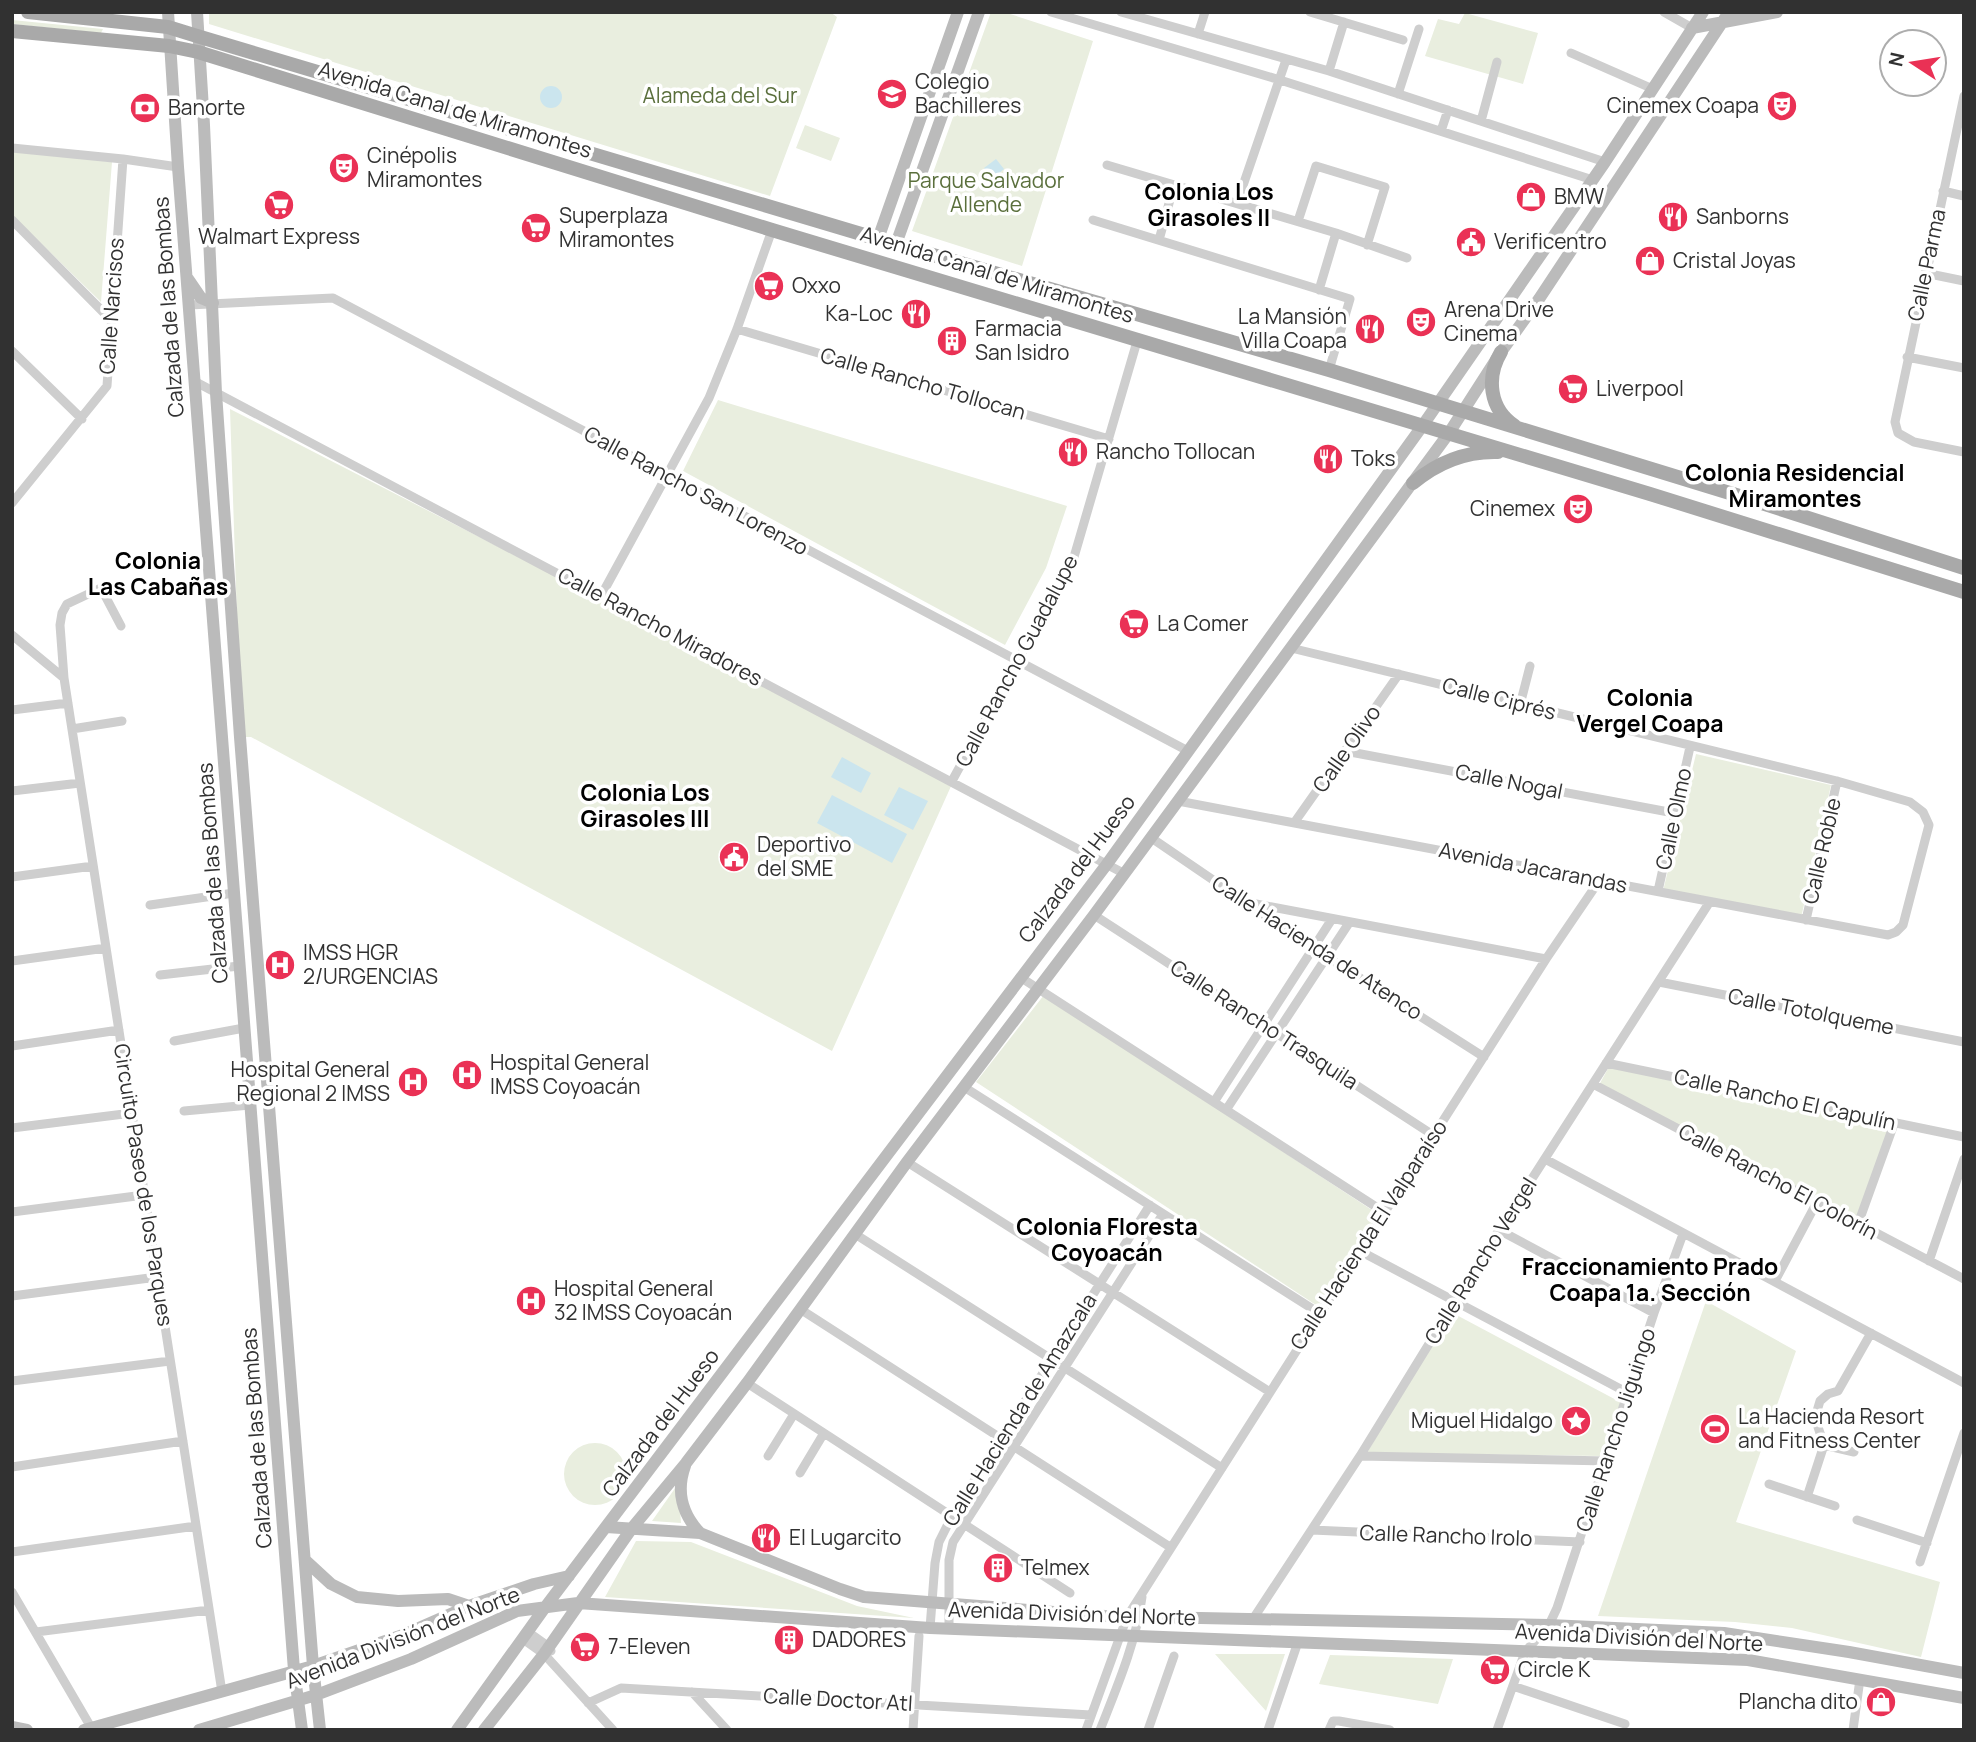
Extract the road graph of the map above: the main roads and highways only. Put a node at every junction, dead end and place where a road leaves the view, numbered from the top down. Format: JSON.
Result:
{"nodes":[{"id":1,"x":28,"y":12,"type":"edge"},
{"id":2,"x":197,"y":12,"type":"edge"},
{"id":3,"x":958,"y":12,"type":"edge"},
{"id":4,"x":979,"y":12,"type":"edge"},
{"id":5,"x":1703,"y":12,"type":"edge"},
{"id":6,"x":1729,"y":12,"type":"edge"},
{"id":7,"x":1777,"y":12,"type":"edge"},
{"id":8,"x":168,"y":20,"type":"edge"},
{"id":9,"x":1721,"y":24,"type":"junction"},
{"id":10,"x":1692,"y":28,"type":"junction"},
{"id":11,"x":12,"y":31,"type":"edge"},
{"id":12,"x":197,"y":36,"type":"junction"},
{"id":13,"x":169,"y":46,"type":"junction"},
{"id":14,"x":198,"y":52,"type":"junction"},
{"id":15,"x":878,"y":239,"type":"junction"},
{"id":16,"x":896,"y":244,"type":"junction"},
{"id":17,"x":186,"y":275,"type":"junction"},
{"id":18,"x":213,"y":303,"type":"junction"},
{"id":19,"x":1501,"y":352,"type":"junction"},
{"id":20,"x":1438,"y":404,"type":"junction"},
{"id":21,"x":1463,"y":413,"type":"junction"},
{"id":22,"x":1423,"y":425,"type":"junction"},
{"id":23,"x":1522,"y":431,"type":"junction"},
{"id":24,"x":1449,"y":433,"type":"junction"},
{"id":25,"x":1526,"y":456,"type":"junction"},
{"id":26,"x":1413,"y":482,"type":"junction"},
{"id":27,"x":1964,"y":568,"type":"edge"},
{"id":28,"x":1964,"y":592,"type":"edge"},
{"id":29,"x":686,"y":1463,"type":"junction"},
{"id":30,"x":606,"y":1527,"type":"junction"},
{"id":31,"x":632,"y":1528,"type":"junction"},
{"id":32,"x":700,"y":1533,"type":"junction"},
{"id":33,"x":306,"y":1561,"type":"junction"},
{"id":34,"x":569,"y":1576,"type":"junction"},
{"id":35,"x":578,"y":1603,"type":"junction"},
{"id":36,"x":469,"y":1606,"type":"junction"},
{"id":37,"x":546,"y":1606,"type":"junction"},
{"id":38,"x":1765,"y":1638,"type":"junction"},
{"id":39,"x":1787,"y":1641,"type":"junction"},
{"id":40,"x":1760,"y":1662,"type":"junction"},
{"id":41,"x":1785,"y":1665,"type":"junction"},
{"id":42,"x":313,"y":1666,"type":"junction"},
{"id":43,"x":294,"y":1670,"type":"junction"},
{"id":44,"x":1964,"y":1673,"type":"edge"},
{"id":45,"x":316,"y":1695,"type":"junction"},
{"id":46,"x":1964,"y":1698,"type":"edge"},
{"id":47,"x":298,"y":1700,"type":"junction"},
{"id":48,"x":12,"y":1727,"type":"edge"},
{"id":49,"x":92,"y":1729,"type":"edge"},
{"id":50,"x":27,"y":1730,"type":"edge"},
{"id":51,"x":84,"y":1730,"type":"edge"},
{"id":52,"x":199,"y":1730,"type":"edge"},
{"id":53,"x":302,"y":1730,"type":"edge"},
{"id":54,"x":320,"y":1730,"type":"edge"},
{"id":55,"x":457,"y":1730,"type":"edge"},
{"id":56,"x":484,"y":1730,"type":"edge"}],
"edges":[{"from":1,"to":8,"type":"main road","name":"Avenida Canal de Miramontes"},
{"from":2,"to":12,"type":"main road","name":"Calzada de las Bombas"},
{"from":3,"to":15,"type":"main road"},
{"from":4,"to":16,"type":"main road"},
{"from":5,"to":10,"type":"main road","name":"Calzada del Hueso"},
{"from":6,"to":9,"type":"main road","name":"Calzada del Hueso"},
{"from":7,"to":9,"type":"main road"},
{"from":8,"to":12,"type":"main road","name":"Avenida Canal de Miramontes"},
{"from":8,"to":13,"type":"main road","name":"Calzada de las Bombas"},
{"from":9,"to":10,"type":"main road"},
{"from":9,"to":19,"type":"main road","name":"Calzada del Hueso"},
{"from":10,"to":20,"type":"main road","name":"Calzada del Hueso"},
{"from":11,"to":13,"type":"main road","name":"Avenida Canal de Miramontes"},
{"from":12,"to":14,"type":"main road","name":"Calzada de las Bombas"},
{"from":12,"to":15,"type":"main road","name":"Avenida Canal de Miramontes"},
{"from":13,"to":14,"type":"main road","name":"Avenida Canal de Miramontes"},
{"from":13,"to":17,"type":"main road","name":"Calzada de las Bombas"},
{"from":14,"to":18,"type":"main road","name":"Calzada de las Bombas"},
{"from":14,"to":22,"type":"main road","name":"Avenida Canal de Miramontes"},
{"from":15,"to":16,"type":"main road","name":"Avenida Canal de Miramontes"},
{"from":16,"to":20,"type":"main road","name":"Avenida Canal de Miramontes"},
{"from":17,"to":18,"type":"main road"},
{"from":17,"to":43,"type":"main road","name":"Calzada de las Bombas"},
{"from":18,"to":33,"type":"main road","name":"Calzada de las Bombas"},
{"from":19,"to":21,"type":"main road","name":"Calzada del Hueso"},
{"from":19,"to":23,"type":"main road"},
{"from":20,"to":21,"type":"main road","name":"Avenida Canal de Miramontes"},
{"from":20,"to":22,"type":"main road","name":"Calzada del Hueso"},
{"from":21,"to":23,"type":"main road","name":"Avenida Canal de Miramontes"},
{"from":21,"to":24,"type":"main road","name":"Calzada del Hueso"},
{"from":22,"to":24,"type":"main road","name":"Avenida Canal de Miramontes"},
{"from":22,"to":30,"type":"main road","name":"Calzada del Hueso"},
{"from":23,"to":27,"type":"main road","name":"Avenida Canal de Miramontes"},
{"from":24,"to":25,"type":"main road","name":"Avenida Canal de Miramontes"},
{"from":24,"to":26,"type":"main road","name":"Calzada del Hueso"},
{"from":25,"to":26,"type":"main road"},
{"from":25,"to":28,"type":"main road","name":"Avenida Canal de Miramontes"},
{"from":26,"to":29,"type":"main road","name":"Calzada del Hueso"},
{"from":29,"to":31,"type":"main road","name":"Calzada del Hueso"},
{"from":29,"to":32,"type":"main road"},
{"from":30,"to":31,"type":"main road","name":"Avenida División del Norte"},
{"from":30,"to":34,"type":"main road","name":"Calzada del Hueso"},
{"from":31,"to":32,"type":"main road","name":"Avenida División del Norte"},
{"from":31,"to":35,"type":"main road","name":"Calzada del Hueso"},
{"from":32,"to":38,"type":"main road","name":"Avenida División del Norte"},
{"from":33,"to":36,"type":"main road"},
{"from":33,"to":42,"type":"main road","name":"Calzada de las Bombas"},
{"from":34,"to":36,"type":"main road","name":"Avenida División del Norte"},
{"from":34,"to":37,"type":"main road","name":"Calzada del Hueso"},
{"from":35,"to":37,"type":"main road","name":"Avenida División del Norte"},
{"from":35,"to":40,"type":"main road","name":"Avenida División del Norte"},
{"from":35,"to":56,"type":"main road","name":"Calzada del Hueso"},
{"from":36,"to":42,"type":"main road","name":"Avenida División del Norte"},
{"from":37,"to":45,"type":"main road","name":"Avenida División del Norte"},
{"from":37,"to":55,"type":"main road","name":"Calzada del Hueso"},
{"from":38,"to":39,"type":"main road","name":"Avenida División del Norte"},
{"from":38,"to":40,"type":"main road"},
{"from":39,"to":41,"type":"main road"},
{"from":39,"to":44,"type":"main road","name":"Avenida División del Norte"},
{"from":40,"to":41,"type":"main road","name":"Avenida División del Norte"},
{"from":41,"to":46,"type":"main road","name":"Avenida División del Norte"},
{"from":42,"to":43,"type":"main road","name":"Avenida División del Norte"},
{"from":42,"to":45,"type":"main road","name":"Calzada de las Bombas"},
{"from":43,"to":47,"type":"main road","name":"Calzada de las Bombas"},
{"from":43,"to":49,"type":"main road","name":"Avenida División del Norte"},
{"from":45,"to":47,"type":"main road","name":"Avenida División del Norte"},
{"from":45,"to":54,"type":"main road","name":"Calzada de las Bombas"},
{"from":47,"to":52,"type":"main road","name":"Avenida División del Norte"},
{"from":47,"to":53,"type":"main road","name":"Calzada de las Bombas"},
{"from":48,"to":50,"type":"main road"},
{"from":49,"to":51,"type":"main road","name":"Avenida División del Norte"}]}
